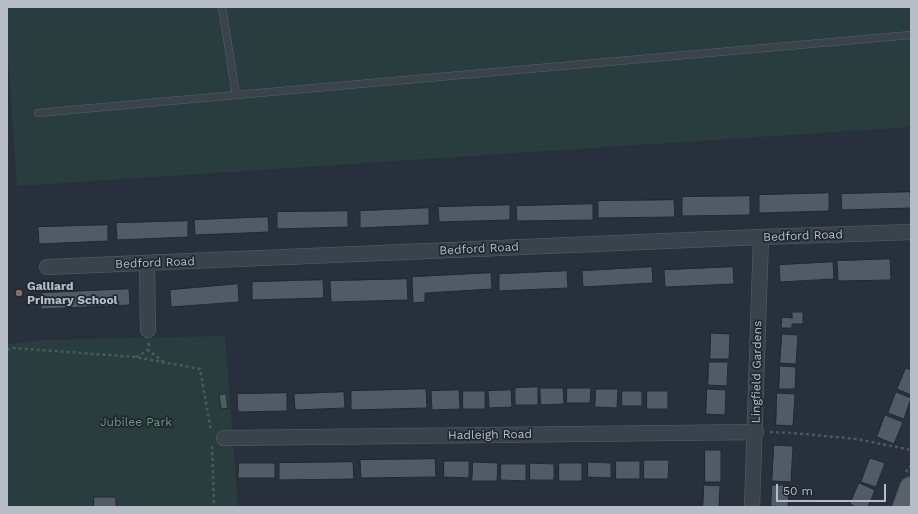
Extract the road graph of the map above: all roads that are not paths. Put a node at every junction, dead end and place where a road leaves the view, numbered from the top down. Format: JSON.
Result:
{"nodes":[{"id":1,"x":222,"y":7,"type":"edge"},
{"id":2,"x":911,"y":35,"type":"edge"},
{"id":3,"x":236,"y":95,"type":"junction"},
{"id":4,"x":38,"y":113,"type":"dead end"},
{"id":5,"x":911,"y":232,"type":"edge"},
{"id":6,"x":761,"y":237,"type":"junction"},
{"id":7,"x":147,"y":264,"type":"junction"},
{"id":8,"x":47,"y":268,"type":"dead end"},
{"id":9,"x":148,"y":330,"type":"road end"},
{"id":10,"x":756,"y":432,"type":"junction"},
{"id":11,"x":224,"y":438,"type":"dead end"},
{"id":12,"x":911,"y":488,"type":"edge"},
{"id":13,"x":752,"y":507,"type":"edge"},
{"id":14,"x":904,"y":507,"type":"edge"}],
"edges":[{"from":1,"to":3,"type":"lane"},
{"from":2,"to":3,"type":"lane"},
{"from":3,"to":4,"type":"lane"},
{"from":5,"to":6,"type":"street","name":"Bedford Road"},
{"from":6,"to":7,"type":"street","name":"Bedford Road"},
{"from":6,"to":10,"type":"street","name":"Lingfield Gardens"},
{"from":7,"to":8,"type":"street","name":"Bedford Road"},
{"from":7,"to":9,"type":"street"},
{"from":10,"to":11,"type":"street","name":"Hadleigh Road"},
{"from":10,"to":13,"type":"street","name":"Lingfield Gardens"},
{"from":12,"to":14,"type":"main road"}]}
